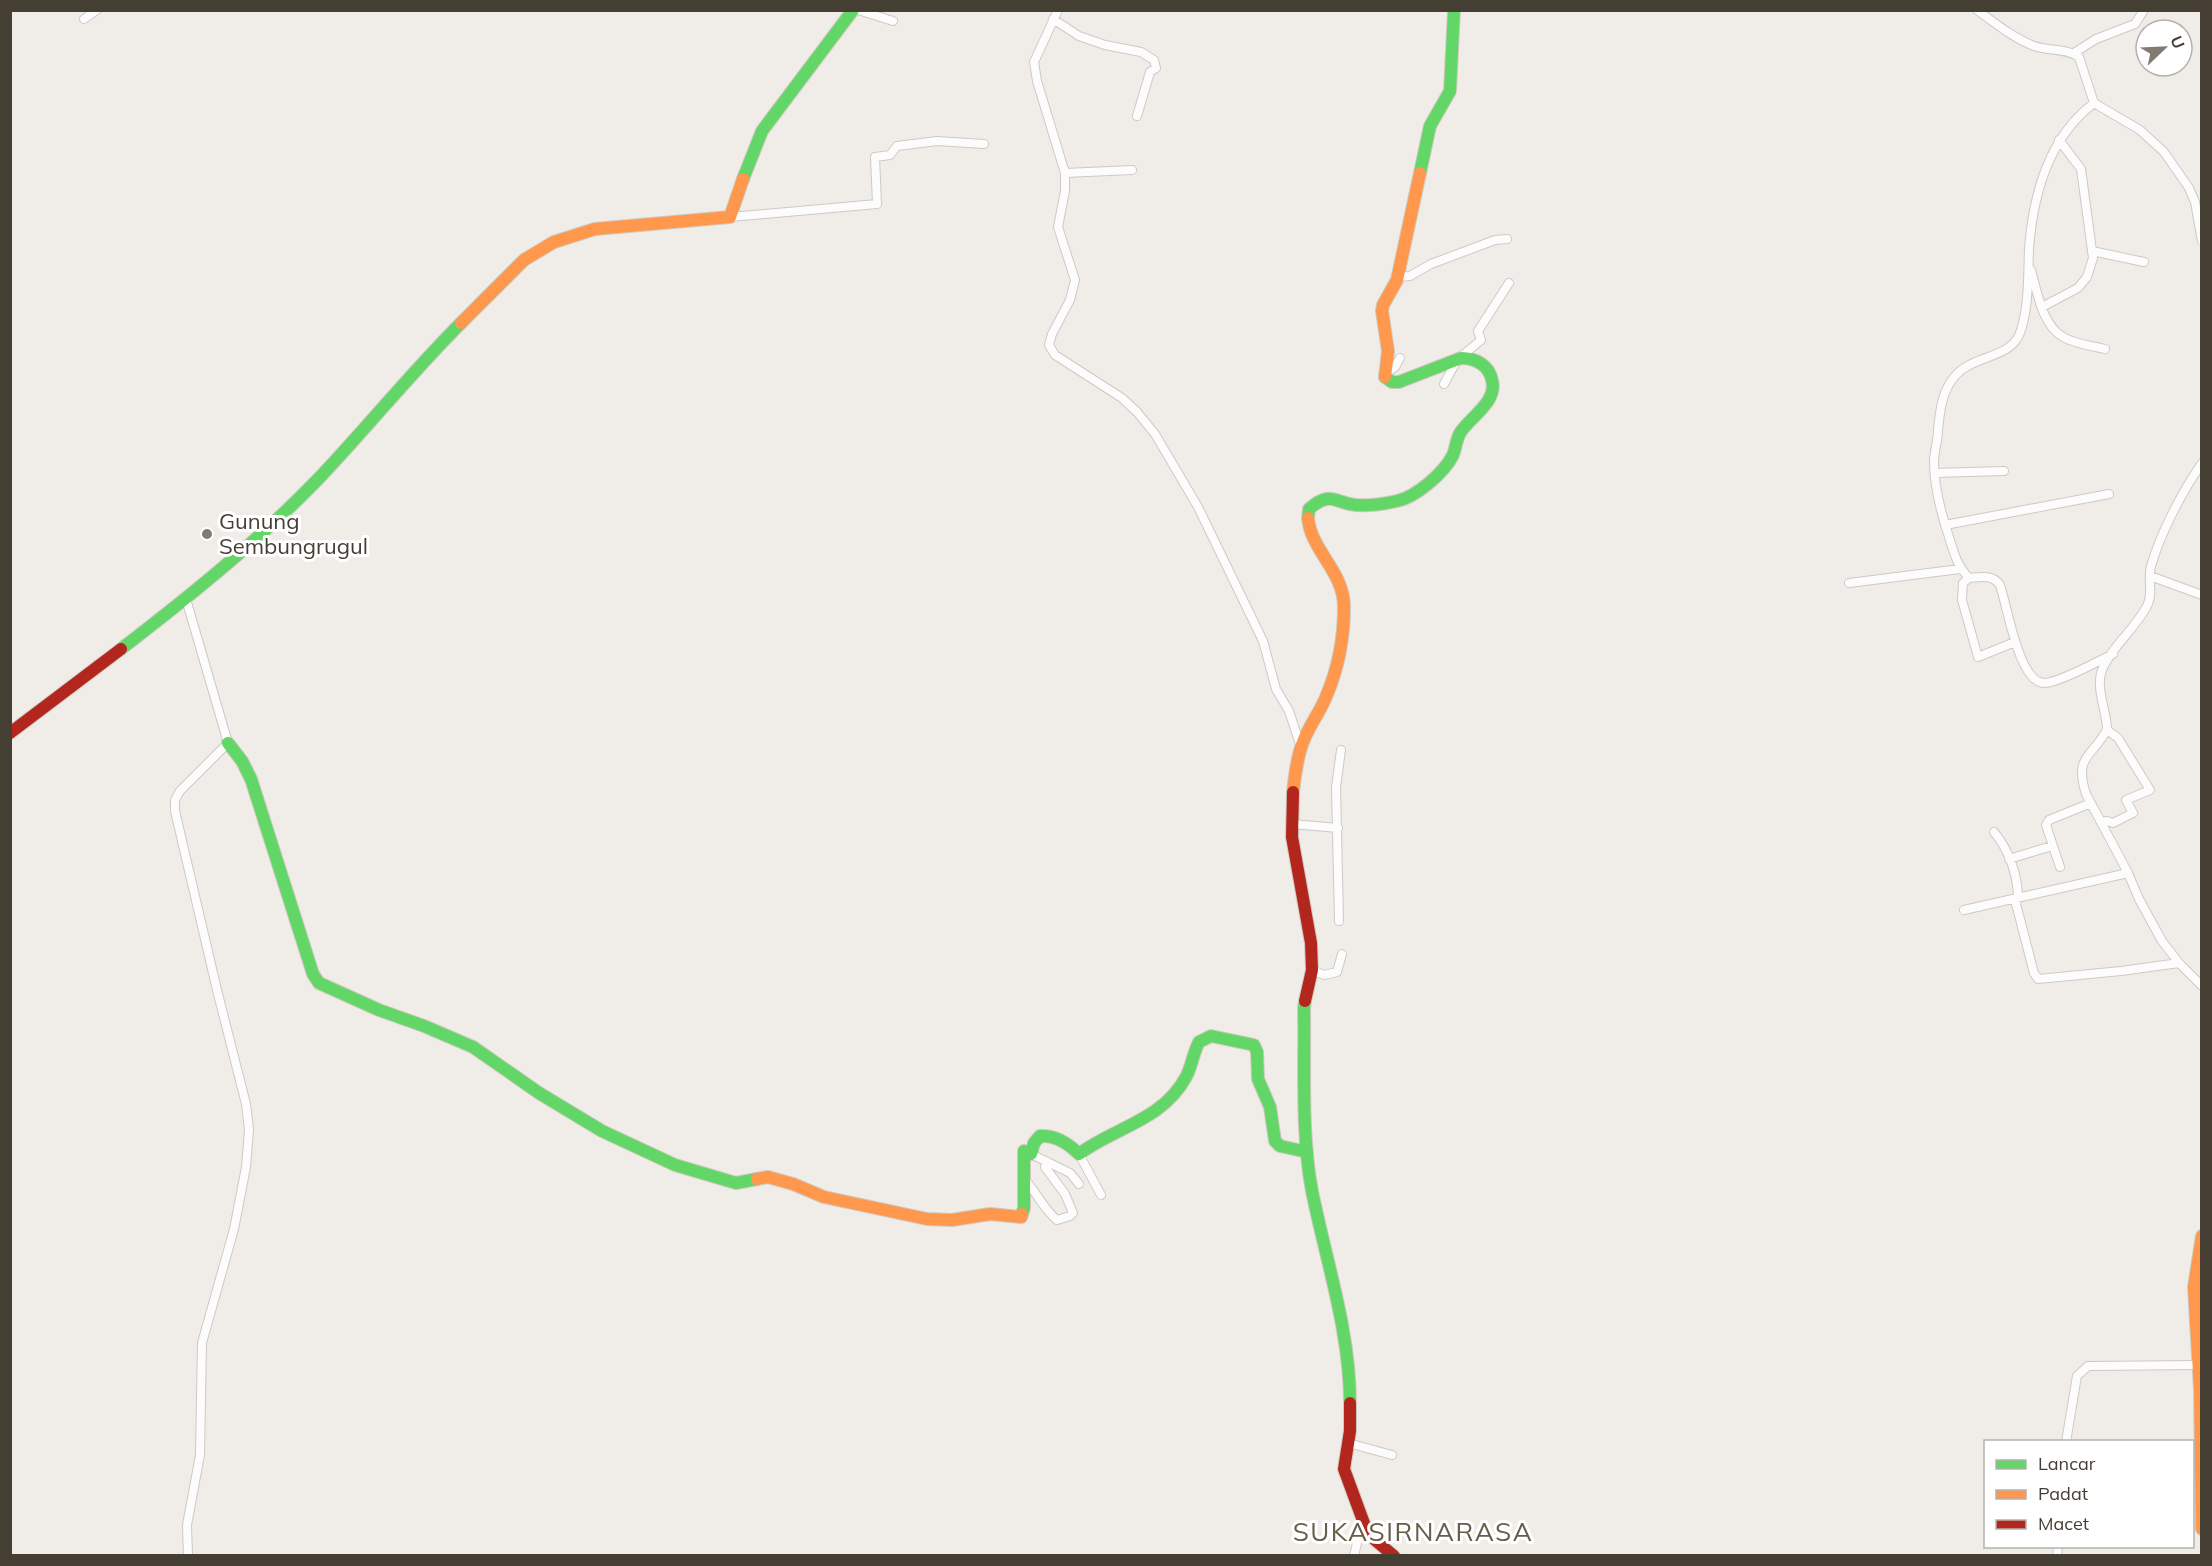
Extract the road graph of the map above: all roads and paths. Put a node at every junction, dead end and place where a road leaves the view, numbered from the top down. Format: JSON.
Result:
{"nodes":[{"id":1,"x":97,"y":10,"type":"edge"},
{"id":2,"x":853,"y":10,"type":"edge"},
{"id":3,"x":858,"y":10,"type":"edge"},
{"id":4,"x":1058,"y":10,"type":"edge"},
{"id":5,"x":1454,"y":10,"type":"edge"},
{"id":6,"x":1977,"y":10,"type":"edge"},
{"id":7,"x":2144,"y":10,"type":"edge"},
{"id":8,"x":84,"y":19,"type":"dead end"},
{"id":9,"x":1053,"y":19,"type":"junction"},
{"id":10,"x":893,"y":21,"type":"dead end"},
{"id":11,"x":2074,"y":53,"type":"junction"},
{"id":12,"x":2094,"y":103,"type":"junction"},
{"id":13,"x":1137,"y":116,"type":"dead end"},
{"id":14,"x":2059,"y":140,"type":"junction"},
{"id":15,"x":984,"y":144,"type":"dead end"},
{"id":16,"x":1132,"y":170,"type":"dead end"},
{"id":17,"x":1065,"y":173,"type":"junction"},
{"id":18,"x":730,"y":217,"type":"junction"},
{"id":19,"x":1507,"y":239,"type":"dead end"},
{"id":20,"x":2202,"y":241,"type":"edge"},
{"id":21,"x":2092,"y":251,"type":"junction"},
{"id":22,"x":2144,"y":262,"type":"dead end"},
{"id":23,"x":2030,"y":265,"type":"junction"},
{"id":24,"x":1398,"y":277,"type":"junction"},
{"id":25,"x":1509,"y":283,"type":"dead end"},
{"id":26,"x":2042,"y":307,"type":"junction"},
{"id":27,"x":2104,"y":349,"type":"dead end"},
{"id":28,"x":1400,"y":358,"type":"dead end"},
{"id":29,"x":1457,"y":360,"type":"junction"},
{"id":30,"x":1385,"y":374,"type":"junction"},
{"id":31,"x":1444,"y":384,"type":"dead end"},
{"id":32,"x":2202,"y":463,"type":"edge"},
{"id":33,"x":2004,"y":471,"type":"dead end"},
{"id":34,"x":1935,"y":473,"type":"junction"},
{"id":35,"x":2109,"y":494,"type":"dead end"},
{"id":36,"x":1946,"y":525,"type":"junction"},
{"id":37,"x":1960,"y":569,"type":"junction"},
{"id":38,"x":2150,"y":576,"type":"junction"},
{"id":39,"x":1969,"y":578,"type":"junction"},
{"id":40,"x":1850,"y":583,"type":"dead end"},
{"id":41,"x":2202,"y":595,"type":"edge"},
{"id":42,"x":186,"y":599,"type":"junction"},
{"id":43,"x":2015,"y":642,"type":"junction"},
{"id":44,"x":2114,"y":654,"type":"junction"},
{"id":45,"x":2107,"y":730,"type":"junction"},
{"id":46,"x":10,"y":733,"type":"edge"},
{"id":47,"x":228,"y":743,"type":"junction"},
{"id":48,"x":1301,"y":747,"type":"junction"},
{"id":49,"x":1341,"y":750,"type":"dead end"},
{"id":50,"x":2091,"y":803,"type":"junction"},
{"id":51,"x":2102,"y":822,"type":"junction"},
{"id":52,"x":1292,"y":824,"type":"junction"},
{"id":53,"x":1338,"y":828,"type":"junction"},
{"id":54,"x":1994,"y":832,"type":"dead end"},
{"id":55,"x":2052,"y":846,"type":"junction"},
{"id":56,"x":2009,"y":859,"type":"junction"},
{"id":57,"x":2060,"y":867,"type":"dead end"},
{"id":58,"x":2128,"y":873,"type":"junction"},
{"id":59,"x":2016,"y":899,"type":"junction"},
{"id":60,"x":1964,"y":910,"type":"dead end"},
{"id":61,"x":1339,"y":921,"type":"dead end"},
{"id":62,"x":1342,"y":954,"type":"dead end"},
{"id":63,"x":2179,"y":963,"type":"junction"},
{"id":64,"x":1312,"y":970,"type":"junction"},
{"id":65,"x":2202,"y":986,"type":"edge"},
{"id":66,"x":1307,"y":1152,"type":"junction"},
{"id":67,"x":1031,"y":1154,"type":"junction"},
{"id":68,"x":1079,"y":1154,"type":"junction"},
{"id":69,"x":1048,"y":1162,"type":"junction"},
{"id":70,"x":1022,"y":1177,"type":"junction"},
{"id":71,"x":1079,"y":1184,"type":"dead end"},
{"id":72,"x":1101,"y":1195,"type":"dead end"},
{"id":73,"x":2202,"y":1236,"type":"edge"},
{"id":74,"x":2198,"y":1365,"type":"junction"},
{"id":75,"x":2066,"y":1440,"type":"edge"},
{"id":76,"x":1348,"y":1443,"type":"junction"},
{"id":77,"x":1392,"y":1455,"type":"dead end"},
{"id":78,"x":2201,"y":1456,"type":"edge"},
{"id":79,"x":1365,"y":1526,"type":"junction"},
{"id":80,"x":2202,"y":1529,"type":"edge"},
{"id":81,"x":188,"y":1556,"type":"edge"},
{"id":82,"x":1354,"y":1556,"type":"edge"},
{"id":83,"x":1394,"y":1556,"type":"edge"}],
"edges":[{"from":1,"to":8,"type":"street"},
{"from":2,"to":18,"type":"street"},
{"from":3,"to":10,"type":"street"},
{"from":4,"to":9,"type":"street"},
{"from":5,"to":24,"type":"street"},
{"from":6,"to":11,"type":"street"},
{"from":7,"to":11,"type":"street"},
{"from":9,"to":13,"type":"street"},
{"from":9,"to":17,"type":"street"},
{"from":11,"to":12,"type":"street"},
{"from":12,"to":14,"type":"street"},
{"from":12,"to":20,"type":"street"},
{"from":14,"to":21,"type":"street"},
{"from":14,"to":23,"type":"street"},
{"from":15,"to":18,"type":"street"},
{"from":16,"to":17,"type":"street"},
{"from":17,"to":48,"type":"street"},
{"from":18,"to":42,"type":"street"},
{"from":19,"to":24,"type":"street"},
{"from":21,"to":22,"type":"street"},
{"from":21,"to":26,"type":"street"},
{"from":23,"to":26,"type":"street"},
{"from":23,"to":34,"type":"street"},
{"from":24,"to":30,"type":"street"},
{"from":25,"to":29,"type":"street"},
{"from":26,"to":27,"type":"street"},
{"from":28,"to":30,"type":"street"},
{"from":29,"to":30,"type":"street"},
{"from":29,"to":31,"type":"street"},
{"from":29,"to":48,"type":"street"},
{"from":32,"to":38,"type":"street"},
{"from":33,"to":34,"type":"street"},
{"from":34,"to":36,"type":"street"},
{"from":35,"to":36,"type":"street"},
{"from":36,"to":37,"type":"street"},
{"from":37,"to":39,"type":"street"},
{"from":37,"to":40,"type":"street"},
{"from":38,"to":41,"type":"street"},
{"from":38,"to":44,"type":"street"},
{"from":39,"to":43,"type":"street"},
{"from":39,"to":43,"type":"street"},
{"from":42,"to":46,"type":"street"},
{"from":42,"to":47,"type":"street"},
{"from":43,"to":44,"type":"street"},
{"from":44,"to":45,"type":"street"},
{"from":45,"to":50,"type":"street"},
{"from":45,"to":51,"type":"street"},
{"from":47,"to":70,"type":"street"},
{"from":47,"to":81,"type":"street"},
{"from":48,"to":52,"type":"street"},
{"from":49,"to":53,"type":"street"},
{"from":50,"to":51,"type":"street"},
{"from":50,"to":55,"type":"street"},
{"from":51,"to":58,"type":"street"},
{"from":52,"to":53,"type":"street"},
{"from":52,"to":64,"type":"street"},
{"from":53,"to":61,"type":"street"},
{"from":54,"to":56,"type":"street"},
{"from":55,"to":56,"type":"street"},
{"from":55,"to":57,"type":"street"},
{"from":56,"to":59,"type":"street"},
{"from":58,"to":59,"type":"street"},
{"from":58,"to":63,"type":"street"},
{"from":59,"to":60,"type":"street"},
{"from":59,"to":63,"type":"street"},
{"from":62,"to":64,"type":"street"},
{"from":63,"to":65,"type":"street"},
{"from":64,"to":66,"type":"street"},
{"from":66,"to":68,"type":"street"},
{"from":66,"to":76,"type":"street"},
{"from":67,"to":68,"type":"street"},
{"from":67,"to":69,"type":"street"},
{"from":67,"to":70,"type":"street"},
{"from":68,"to":72,"type":"street"},
{"from":69,"to":70,"type":"street"},
{"from":69,"to":71,"type":"street"},
{"from":73,"to":74,"type":"street"},
{"from":74,"to":75,"type":"street"},
{"from":74,"to":78,"type":"street"},
{"from":76,"to":77,"type":"street"},
{"from":76,"to":79,"type":"street"},
{"from":78,"to":80,"type":"street"},
{"from":79,"to":82,"type":"street"},
{"from":79,"to":83,"type":"street"}]}
